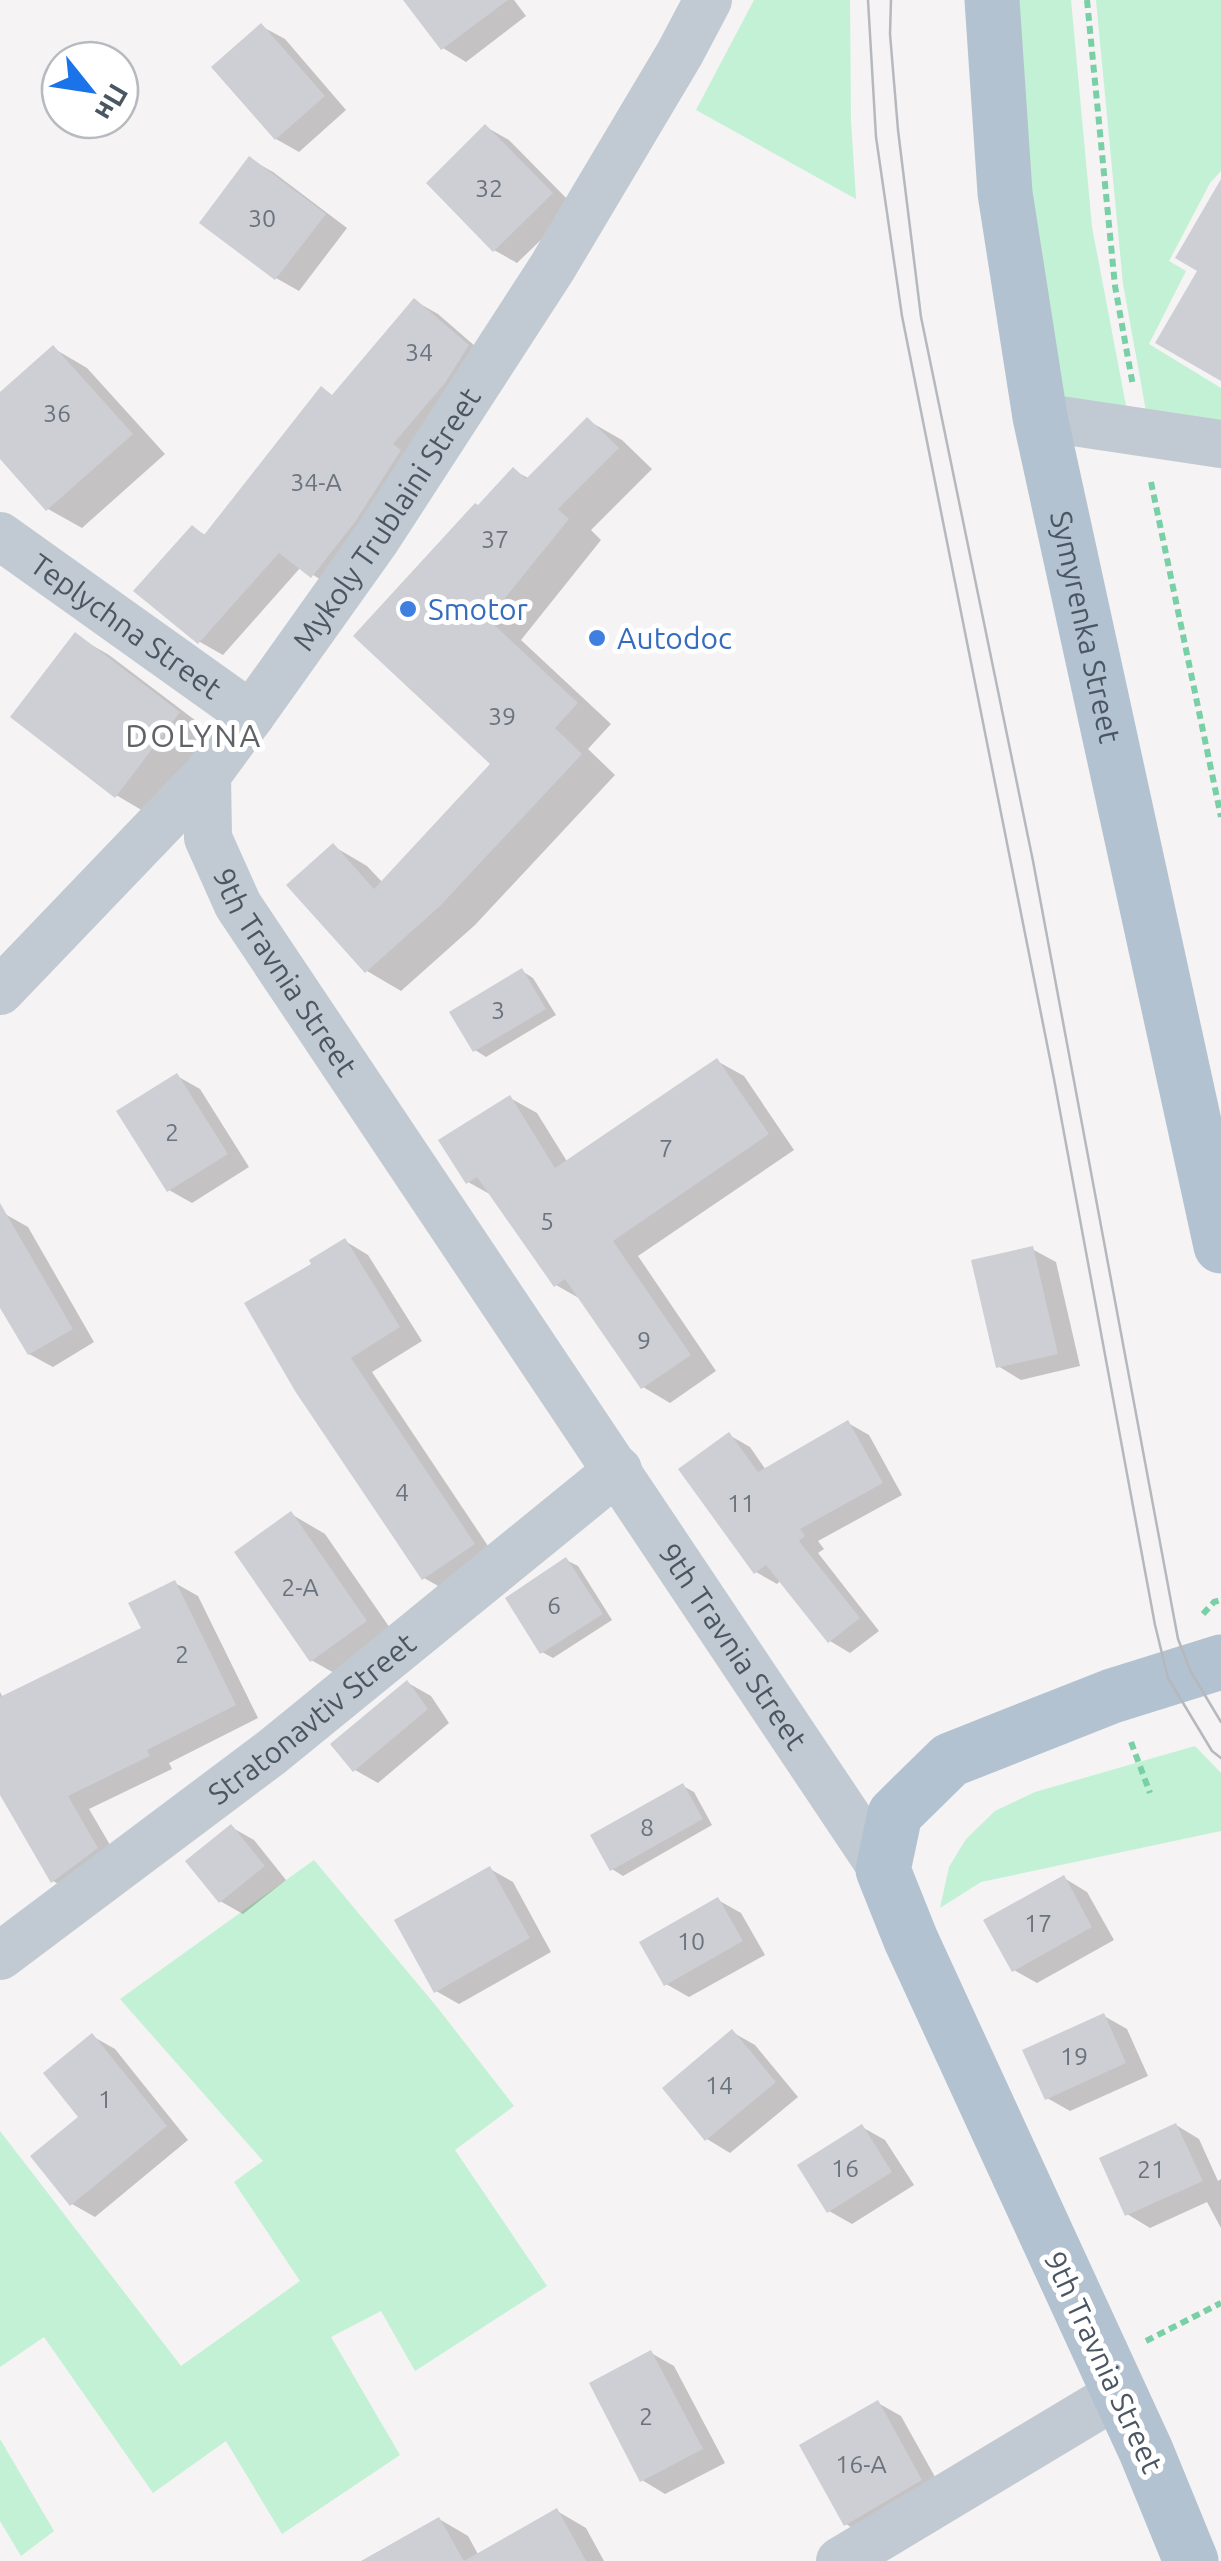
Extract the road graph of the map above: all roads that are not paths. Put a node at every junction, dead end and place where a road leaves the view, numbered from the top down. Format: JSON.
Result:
{"nodes":[{"id":1,"x":708,"y":0,"type":"edge"},
{"id":2,"x":992,"y":0,"type":"edge"},
{"id":3,"x":1040,"y":417,"type":"junction"},
{"id":4,"x":1221,"y":444,"type":"edge"},
{"id":5,"x":0,"y":536,"type":"edge"},
{"id":6,"x":251,"y":715,"type":"junction"},
{"id":7,"x":207,"y":775,"type":"junction"},
{"id":8,"x":0,"y":991,"type":"edge"},
{"id":9,"x":1221,"y":1246,"type":"edge"},
{"id":10,"x":618,"y":1470,"type":"junction"},
{"id":11,"x":1221,"y":1662,"type":"edge"},
{"id":12,"x":883,"y":1870,"type":"junction"},
{"id":13,"x":0,"y":1956,"type":"edge"},
{"id":14,"x":1109,"y":2374,"type":"junction"},
{"id":15,"x":840,"y":2561,"type":"edge"},
{"id":16,"x":1191,"y":2561,"type":"edge"}],
"edges":[{"from":1,"to":6,"type":"street","name":"Mykoly Trublaini Street"},
{"from":2,"to":3,"type":"main road","name":"Symyrenka Street"},
{"from":3,"to":4,"type":"street"},
{"from":3,"to":9,"type":"main road","name":"Symyrenka Street"},
{"from":5,"to":6,"type":"street","name":"Teplychna Street"},
{"from":6,"to":7,"type":"street","name":"Mykoly Trublaini Street"},
{"from":7,"to":8,"type":"street","name":"Mykoly Trublaini Street"},
{"from":7,"to":10,"type":"street","name":"9th Travnia Street"},
{"from":10,"to":12,"type":"street","name":"9th Travnia Street"},
{"from":10,"to":13,"type":"street","name":"Stratonavtiv Street"},
{"from":11,"to":12,"type":"main road"},
{"from":12,"to":14,"type":"main road","name":"9th Travnia Street"},
{"from":14,"to":15,"type":"street"},
{"from":14,"to":16,"type":"main road","name":"9th Travnia Street"}]}
